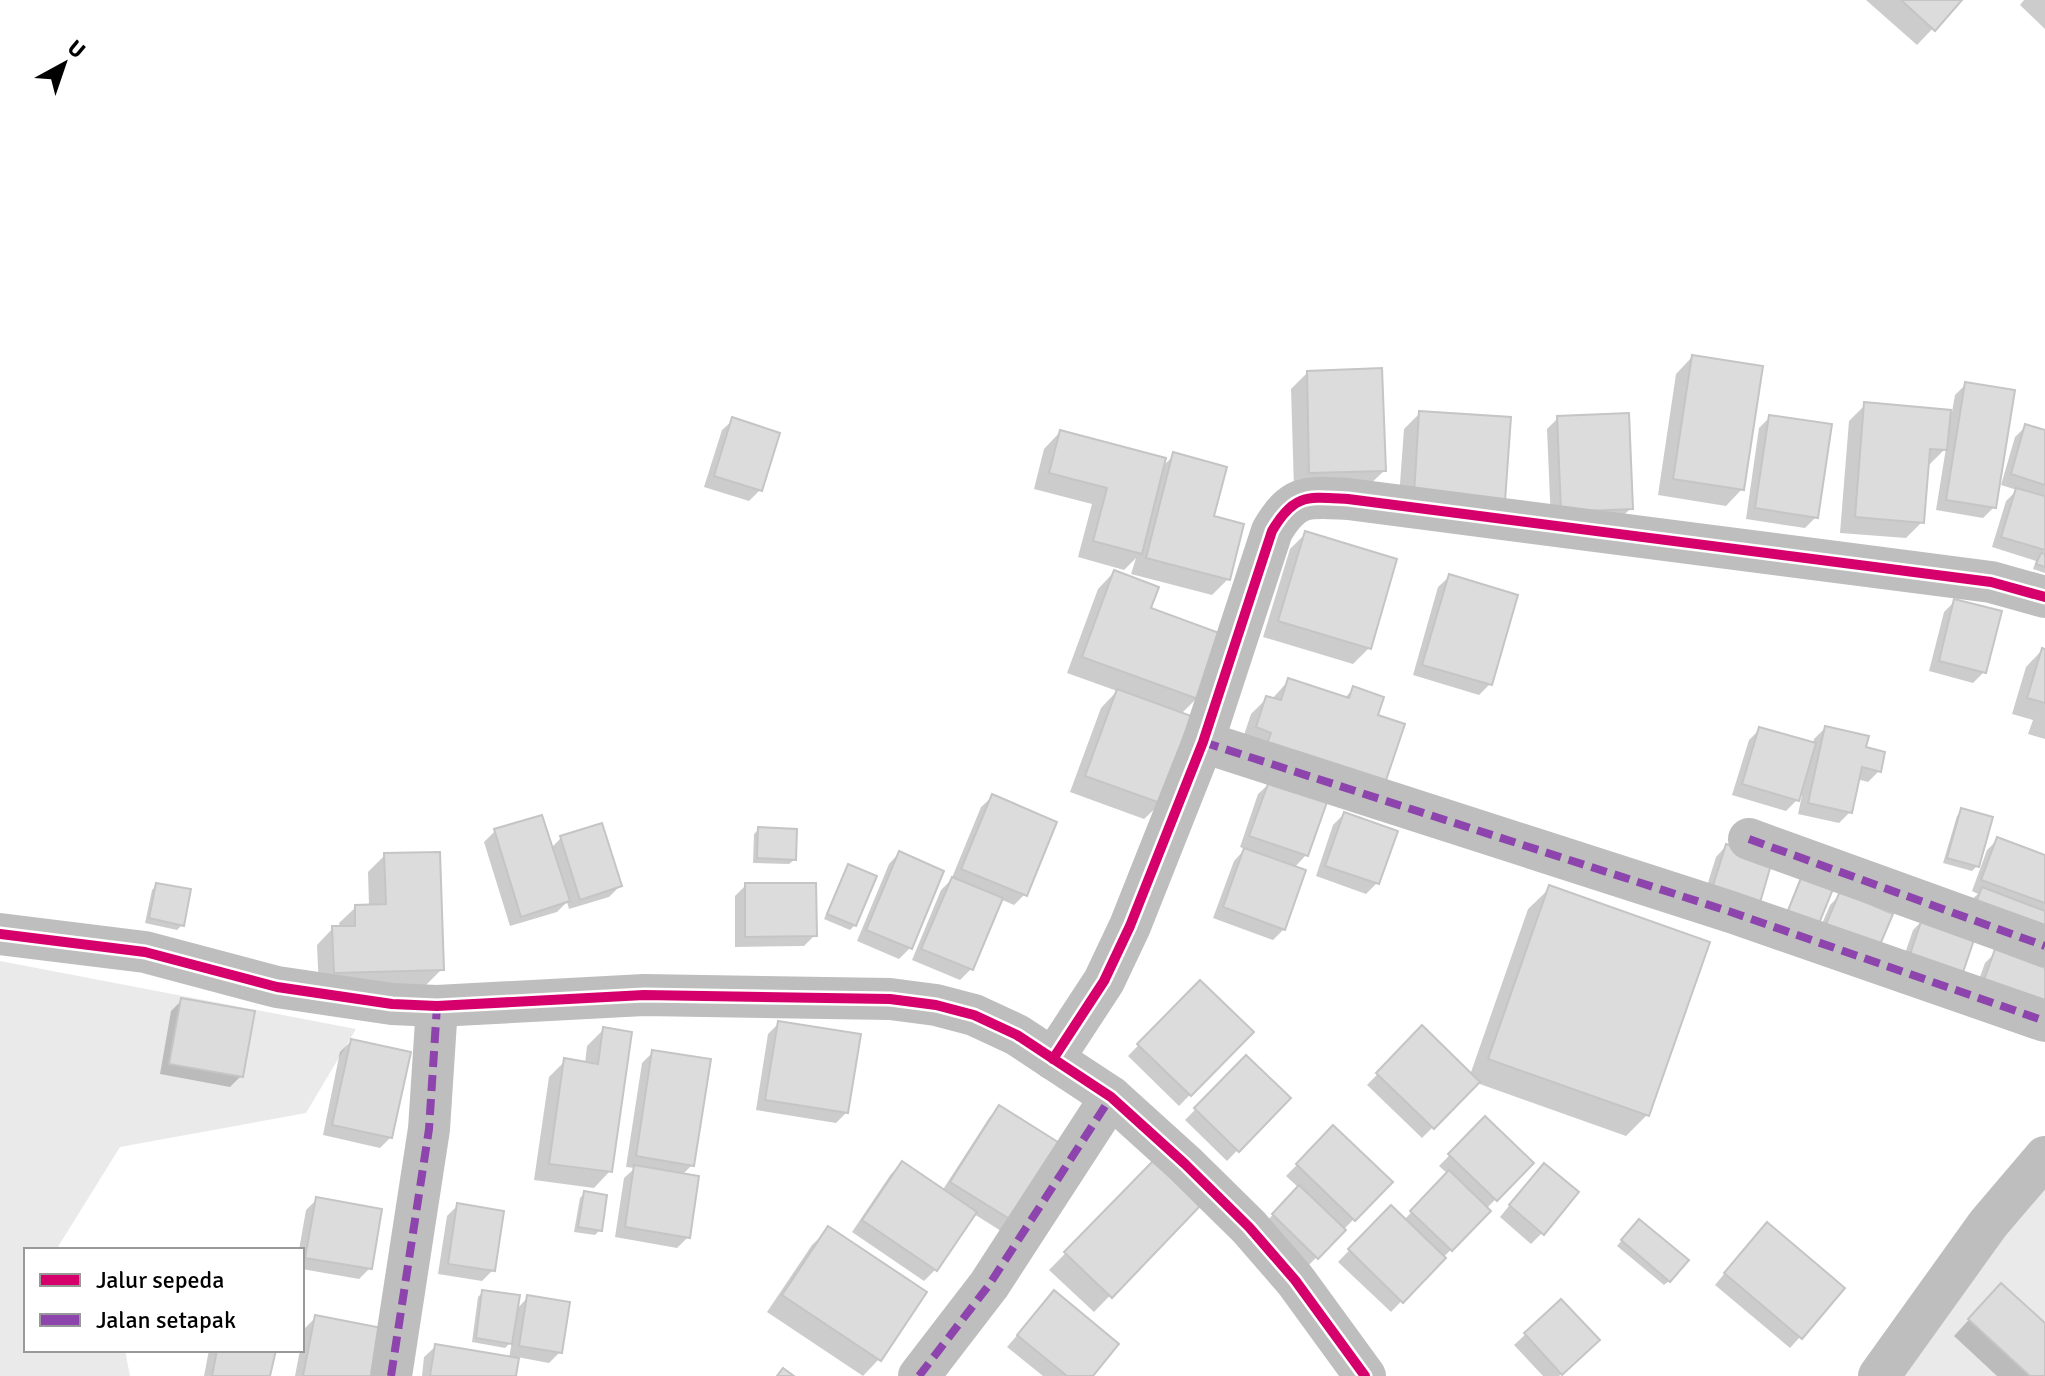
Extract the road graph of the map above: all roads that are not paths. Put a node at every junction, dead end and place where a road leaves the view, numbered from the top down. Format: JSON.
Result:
{"nodes":[{"id":1,"x":2045,"y":597,"type":"edge"},
{"id":2,"x":1203,"y":742,"type":"junction"},
{"id":3,"x":1749,"y":839,"type":"dead end"},
{"id":4,"x":0,"y":934,"type":"edge"},
{"id":5,"x":2045,"y":946,"type":"edge"},
{"id":6,"x":437,"y":1006,"type":"junction"},
{"id":7,"x":2045,"y":1021,"type":"edge"},
{"id":8,"x":1053,"y":1059,"type":"junction"},
{"id":9,"x":1111,"y":1097,"type":"junction"},
{"id":10,"x":2045,"y":1157,"type":"edge"},
{"id":11,"x":391,"y":1376,"type":"edge"},
{"id":12,"x":919,"y":1376,"type":"edge"},
{"id":13,"x":1365,"y":1376,"type":"edge"},
{"id":14,"x":1879,"y":1376,"type":"edge"}],
"edges":[{"from":1,"to":2,"type":"street"},
{"from":2,"to":7,"type":"street"},
{"from":2,"to":8,"type":"street"},
{"from":3,"to":5,"type":"street"},
{"from":4,"to":6,"type":"street"},
{"from":6,"to":8,"type":"street"},
{"from":6,"to":11,"type":"street"},
{"from":8,"to":9,"type":"street"},
{"from":9,"to":12,"type":"street"},
{"from":9,"to":13,"type":"street"},
{"from":10,"to":14,"type":"street"}]}
